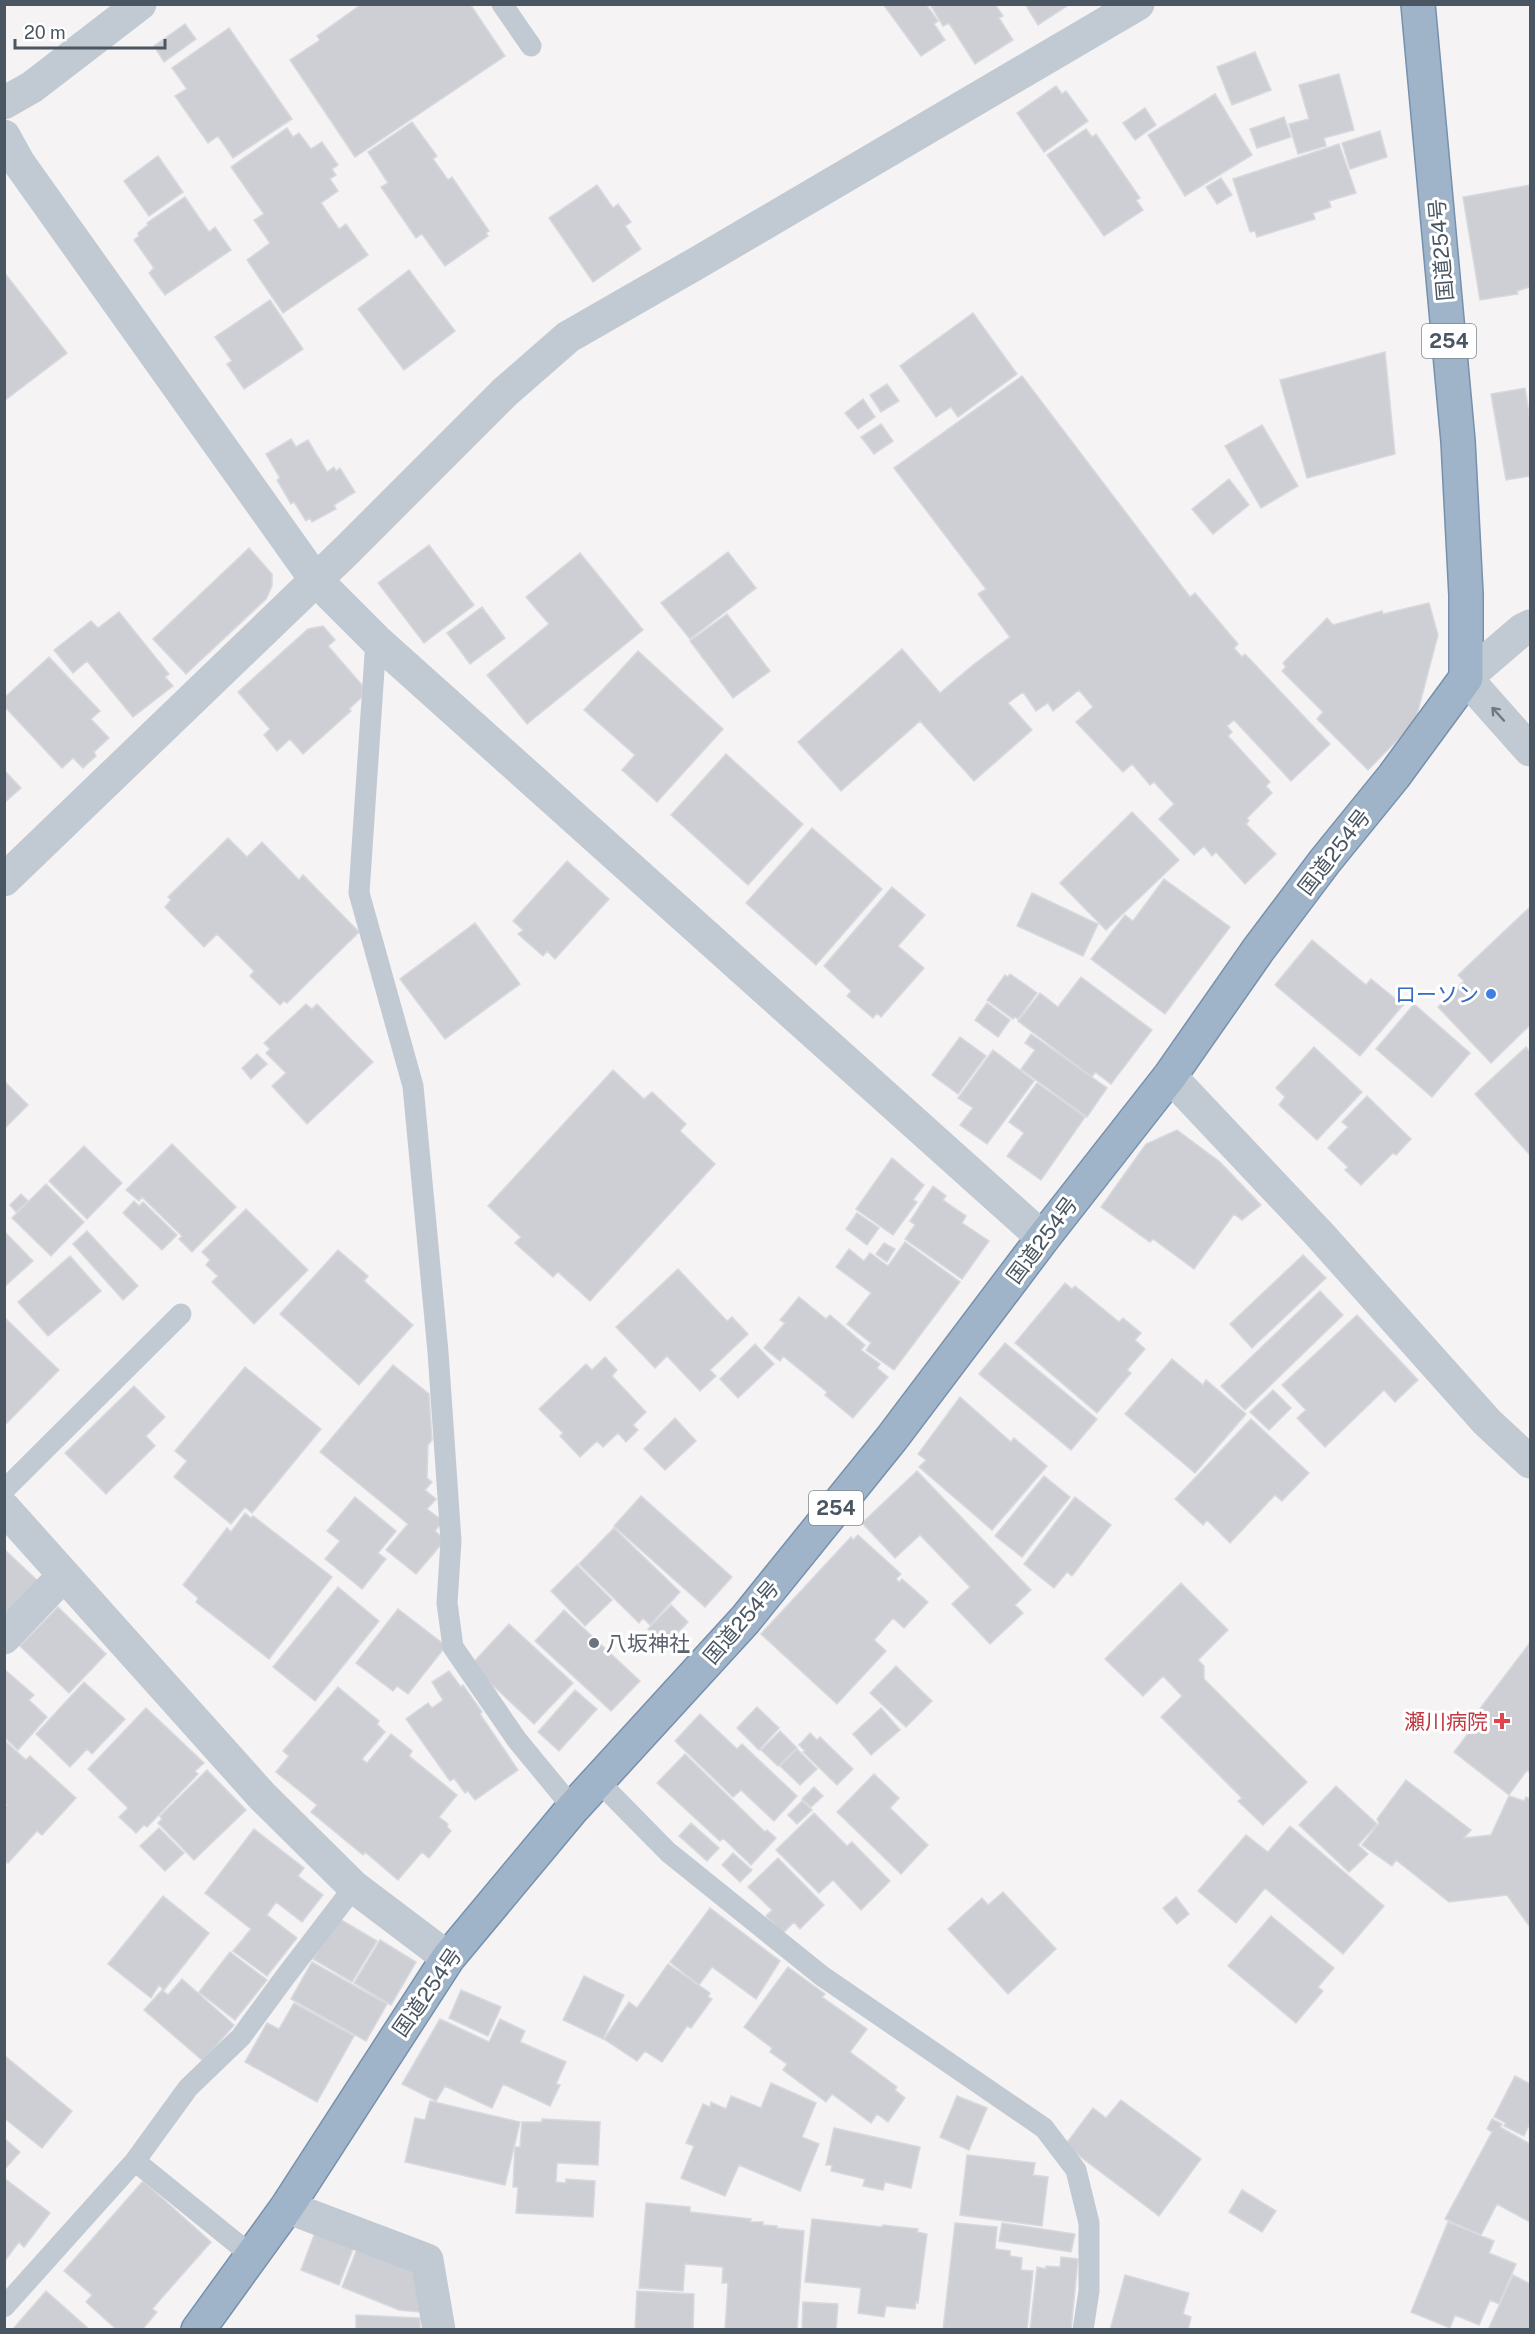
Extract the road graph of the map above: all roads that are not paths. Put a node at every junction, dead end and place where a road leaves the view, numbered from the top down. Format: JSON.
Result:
{"nodes":[{"id":1,"x":502,"y":4,"type":"edge"},
{"id":2,"x":1138,"y":4,"type":"edge"},
{"id":3,"x":1418,"y":4,"type":"edge"},
{"id":4,"x":138,"y":5,"type":"edge"},
{"id":5,"x":531,"y":46,"type":"dead end"},
{"id":6,"x":4,"y":103,"type":"edge"},
{"id":7,"x":4,"y":136,"type":"edge"},
{"id":8,"x":315,"y":579,"type":"junction"},
{"id":9,"x":1530,"y":626,"type":"edge"},
{"id":10,"x":376,"y":640,"type":"junction"},
{"id":11,"x":1466,"y":678,"type":"junction"},
{"id":12,"x":1530,"y":750,"type":"edge"},
{"id":13,"x":4,"y":880,"type":"edge"},
{"id":14,"x":1170,"y":1076,"type":"junction"},
{"id":15,"x":1043,"y":1238,"type":"junction"},
{"id":16,"x":181,"y":1314,"type":"dead end"},
{"id":17,"x":1530,"y":1462,"type":"edge"},
{"id":18,"x":4,"y":1490,"type":"edge"},
{"id":19,"x":4,"y":1508,"type":"edge"},
{"id":20,"x":63,"y":1576,"type":"junction"},
{"id":21,"x":4,"y":1638,"type":"edge"},
{"id":22,"x":598,"y":1782,"type":"junction"},
{"id":23,"x":573,"y":1808,"type":"junction"},
{"id":24,"x":354,"y":1887,"type":"junction"},
{"id":25,"x":448,"y":1958,"type":"junction"},
{"id":26,"x":135,"y":2161,"type":"junction"},
{"id":27,"x":287,"y":2207,"type":"junction"},
{"id":28,"x":251,"y":2255,"type":"junction"},
{"id":29,"x":4,"y":2307,"type":"edge"},
{"id":30,"x":198,"y":2330,"type":"edge"},
{"id":31,"x":439,"y":2330,"type":"edge"},
{"id":32,"x":1083,"y":2330,"type":"edge"}],
"edges":[{"from":1,"to":5,"type":"lane"},
{"from":2,"to":8,"type":"street"},
{"from":3,"to":11,"type":"highway","name":"国道254号","number":"254"},
{"from":4,"to":6,"type":"street"},
{"from":7,"to":8,"type":"street"},
{"from":8,"to":10,"type":"street"},
{"from":8,"to":13,"type":"street"},
{"from":9,"to":11,"type":"street"},
{"from":10,"to":15,"type":"street"},
{"from":10,"to":23,"type":"lane"},
{"from":12,"to":11,"type":"street","one_way":true},
{"from":11,"to":14,"type":"highway","name":"国道254号","number":"254"},
{"from":14,"to":15,"type":"highway","name":"国道254号","number":"254"},
{"from":14,"to":17,"type":"street"},
{"from":15,"to":22,"type":"highway","name":"国道254号","number":"254"},
{"from":16,"to":18,"type":"lane"},
{"from":19,"to":20,"type":"street"},
{"from":20,"to":21,"type":"street"},
{"from":20,"to":24,"type":"street"},
{"from":22,"to":23,"type":"highway","name":"国道254号","number":"254"},
{"from":22,"to":32,"type":"lane"},
{"from":23,"to":25,"type":"highway","name":"国道254号","number":"254"},
{"from":24,"to":25,"type":"street"},
{"from":24,"to":26,"type":"lane"},
{"from":25,"to":27,"type":"highway","name":"国道254号","number":"254"},
{"from":26,"to":28,"type":"lane"},
{"from":26,"to":29,"type":"lane"},
{"from":27,"to":28,"type":"highway","name":"国道254号","number":"254"},
{"from":27,"to":31,"type":"street"},
{"from":28,"to":30,"type":"highway","name":"国道254号","number":"254"}]}
